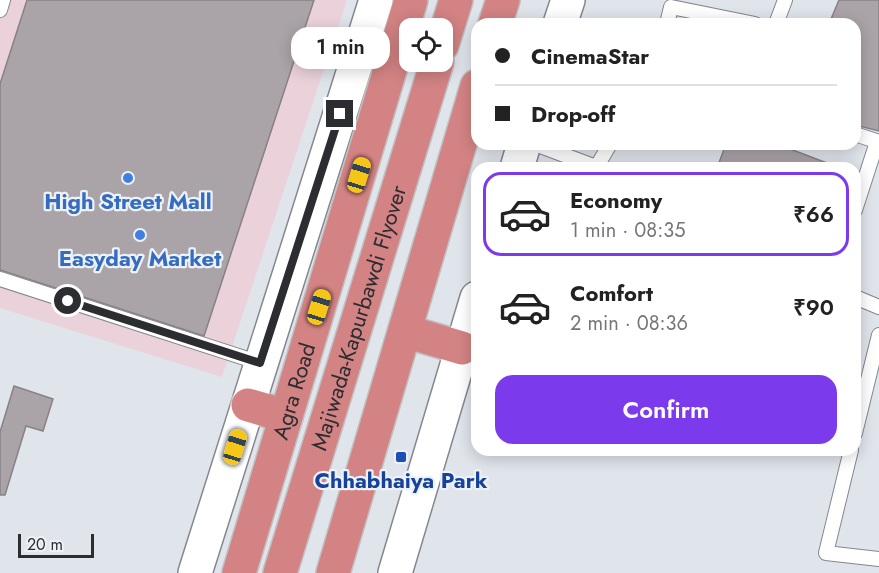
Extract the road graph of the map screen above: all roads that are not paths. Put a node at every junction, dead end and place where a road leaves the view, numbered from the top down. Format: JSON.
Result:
{"nodes":[{"id":1,"x":3,"y":0,"type":"edge"},
{"id":2,"x":376,"y":0,"type":"edge"},
{"id":3,"x":411,"y":0,"type":"edge"},
{"id":4,"x":456,"y":0,"type":"edge"},
{"id":5,"x":502,"y":0,"type":"edge"},
{"id":6,"x":568,"y":0,"type":"edge"},
{"id":7,"x":785,"y":0,"type":"edge"},
{"id":8,"x":0,"y":10,"type":"edge"},
{"id":9,"x":450,"y":18,"type":"edge"},
{"id":10,"x":497,"y":18,"type":"edge"},
{"id":11,"x":562,"y":18,"type":"edge"},
{"id":12,"x":668,"y":18,"type":"edge"},
{"id":13,"x":725,"y":18,"type":"edge"},
{"id":14,"x":778,"y":18,"type":"edge"},
{"id":15,"x":434,"y":72,"type":"edge"},
{"id":16,"x":471,"y":126,"type":"edge"},
{"id":17,"x":861,"y":136,"type":"edge"},
{"id":18,"x":878,"y":142,"type":"edge"},
{"id":19,"x":550,"y":150,"type":"edge"},
{"id":20,"x":581,"y":162,"type":"edge"},
{"id":21,"x":861,"y":192,"type":"edge"},
{"id":22,"x":0,"y":279,"type":"edge"},
{"id":23,"x":861,"y":300,"type":"edge"},
{"id":24,"x":879,"y":307,"type":"edge"},
{"id":25,"x":471,"y":318,"type":"edge"},
{"id":26,"x":405,"y":331,"type":"junction"},
{"id":27,"x":879,"y":335,"type":"edge"},
{"id":28,"x":462,"y":348,"type":"junction"},
{"id":29,"x":260,"y":363,"type":"junction"},
{"id":30,"x":248,"y":405,"type":"junction"},
{"id":31,"x":861,"y":408,"type":"edge"},
{"id":32,"x":286,"y":416,"type":"junction"},
{"id":33,"x":850,"y":456,"type":"edge"},
{"id":34,"x":879,"y":559,"type":"edge"},
{"id":35,"x":195,"y":573,"type":"edge"},
{"id":36,"x":239,"y":573,"type":"edge"},
{"id":37,"x":280,"y":573,"type":"edge"},
{"id":38,"x":333,"y":573,"type":"edge"},
{"id":39,"x":395,"y":573,"type":"edge"}],
"edges":[{"from":1,"to":8,"type":"lane"},
{"from":2,"to":29,"type":"street"},
{"from":3,"to":32,"type":"highway","name":"Agra Road"},
{"from":4,"to":9,"type":"highway"},
{"from":5,"to":10,"type":"highway"},
{"from":6,"to":11,"type":"street"},
{"from":7,"to":14,"type":"lane"},
{"from":12,"to":13,"type":"lane"},
{"from":15,"to":37,"type":"highway","name":"Majiwada-Kapurbawdi Flyover"},
{"from":16,"to":26,"type":"highway"},
{"from":17,"to":18,"type":"lane"},
{"from":18,"to":21,"type":"lane"},
{"from":19,"to":20,"type":"lane"},
{"from":22,"to":29,"type":"lane"},
{"from":23,"to":24,"type":"lane"},
{"from":25,"to":28,"type":"street"},
{"from":26,"to":28,"type":"highway"},
{"from":26,"to":38,"type":"highway"},
{"from":27,"to":31,"type":"lane"},
{"from":28,"to":39,"type":"street"},
{"from":29,"to":30,"type":"street"},
{"from":30,"to":32,"type":"highway"},
{"from":30,"to":35,"type":"street"},
{"from":32,"to":36,"type":"highway","name":"Agra Road"},
{"from":33,"to":34,"type":"lane"}]}
